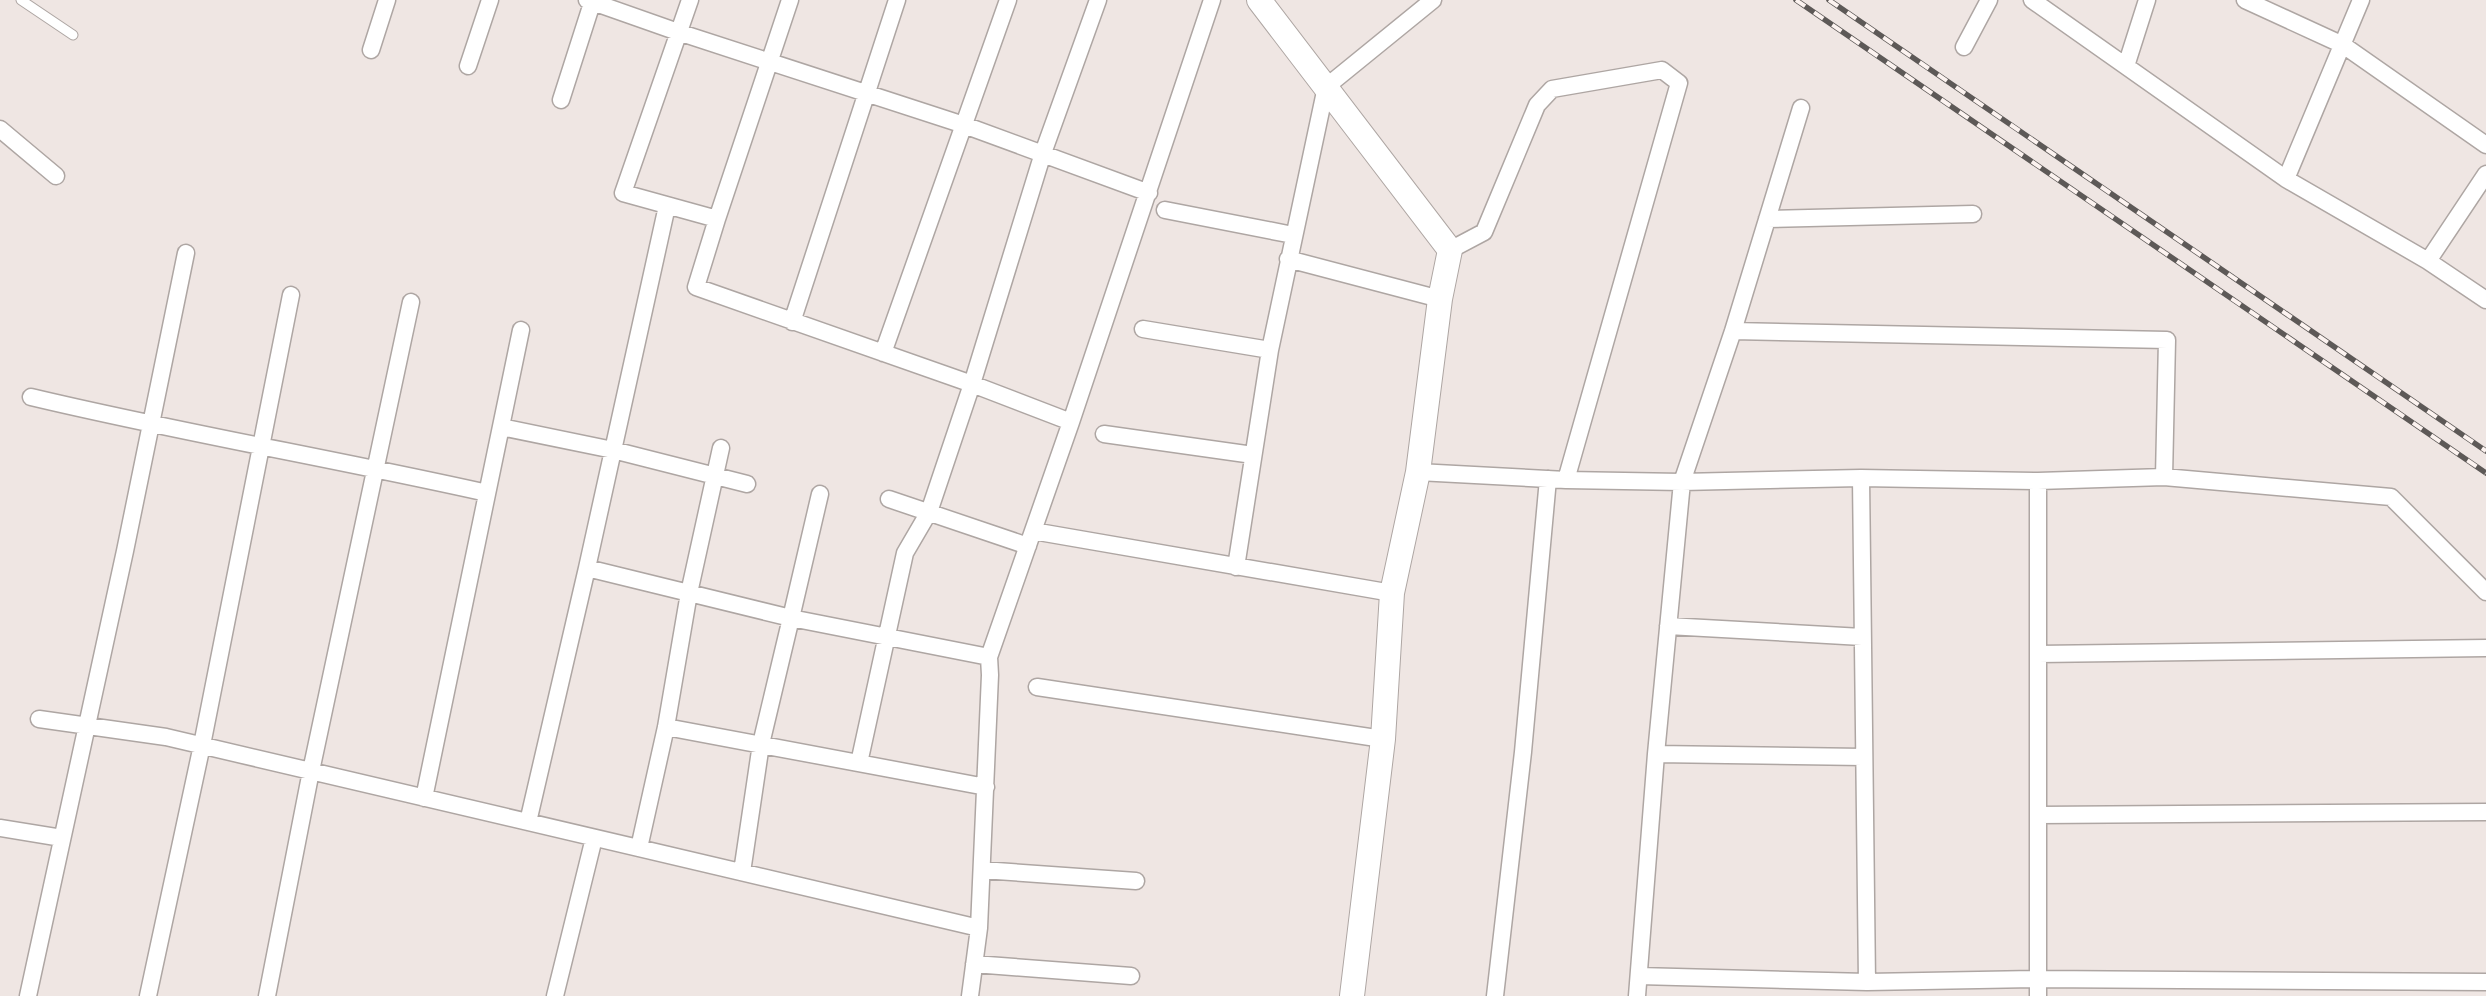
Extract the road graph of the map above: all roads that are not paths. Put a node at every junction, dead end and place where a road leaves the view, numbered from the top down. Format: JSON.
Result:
{"nodes":[{"id":1,"x":21,"y":0,"type":"edge"},
{"id":2,"x":387,"y":0,"type":"edge"},
{"id":3,"x":490,"y":0,"type":"edge"},
{"id":4,"x":690,"y":0,"type":"edge"},
{"id":5,"x":790,"y":0,"type":"edge"},
{"id":6,"x":897,"y":0,"type":"edge"},
{"id":7,"x":1008,"y":0,"type":"edge"},
{"id":8,"x":1098,"y":0,"type":"edge"},
{"id":9,"x":1212,"y":0,"type":"edge"},
{"id":10,"x":1259,"y":0,"type":"edge"},
{"id":11,"x":1433,"y":0,"type":"edge"},
{"id":12,"x":1989,"y":0,"type":"edge"},
{"id":13,"x":2032,"y":0,"type":"edge"},
{"id":14,"x":2147,"y":0,"type":"edge"},
{"id":15,"x":2246,"y":0,"type":"edge"},
{"id":16,"x":2361,"y":0,"type":"edge"},
{"id":17,"x":591,"y":1,"type":"edge"},
{"id":18,"x":678,"y":32,"type":"junction"},
{"id":19,"x":73,"y":36,"type":"dead end"},
{"id":20,"x":2343,"y":45,"type":"junction"},
{"id":21,"x":1964,"y":47,"type":"dead end"},
{"id":22,"x":371,"y":50,"type":"dead end"},
{"id":23,"x":771,"y":61,"type":"junction"},
{"id":24,"x":468,"y":66,"type":"dead end"},
{"id":25,"x":2126,"y":66,"type":"junction"},
{"id":26,"x":1326,"y":87,"type":"junction"},
{"id":27,"x":867,"y":94,"type":"junction"},
{"id":28,"x":561,"y":100,"type":"dead end"},
{"id":29,"x":1801,"y":108,"type":"dead end"},
{"id":30,"x":964,"y":125,"type":"junction"},
{"id":31,"x":0,"y":129,"type":"edge"},
{"id":32,"x":2486,"y":145,"type":"edge"},
{"id":33,"x":1043,"y":153,"type":"junction"},
{"id":34,"x":2486,"y":174,"type":"edge"},
{"id":35,"x":56,"y":176,"type":"dead end"},
{"id":36,"x":2286,"y":178,"type":"junction"},
{"id":37,"x":1149,"y":193,"type":"junction"},
{"id":38,"x":668,"y":206,"type":"junction"},
{"id":39,"x":1165,"y":210,"type":"dead end"},
{"id":40,"x":1973,"y":214,"type":"dead end"},
{"id":41,"x":717,"y":219,"type":"junction"},
{"id":42,"x":1767,"y":219,"type":"junction"},
{"id":43,"x":1294,"y":235,"type":"junction"},
{"id":44,"x":1450,"y":250,"type":"junction"},
{"id":45,"x":186,"y":254,"type":"dead end"},
{"id":46,"x":1288,"y":259,"type":"junction"},
{"id":47,"x":2428,"y":261,"type":"junction"},
{"id":48,"x":291,"y":295,"type":"dead end"},
{"id":49,"x":1440,"y":299,"type":"junction"},
{"id":50,"x":2486,"y":300,"type":"edge"},
{"id":51,"x":411,"y":302,"type":"dead end"},
{"id":52,"x":792,"y":322,"type":"junction"},
{"id":53,"x":1143,"y":329,"type":"dead end"},
{"id":54,"x":521,"y":330,"type":"dead end"},
{"id":55,"x":1733,"y":330,"type":"junction"},
{"id":56,"x":1270,"y":350,"type":"junction"},
{"id":57,"x":883,"y":353,"type":"junction"},
{"id":58,"x":972,"y":384,"type":"junction"},
{"id":59,"x":31,"y":398,"type":"dead end"},
{"id":60,"x":1071,"y":422,"type":"junction"},
{"id":61,"x":151,"y":426,"type":"junction"},
{"id":62,"x":501,"y":427,"type":"junction"},
{"id":63,"x":1104,"y":434,"type":"dead end"},
{"id":64,"x":261,"y":447,"type":"junction"},
{"id":65,"x":721,"y":448,"type":"dead end"},
{"id":66,"x":613,"y":450,"type":"junction"},
{"id":67,"x":1253,"y":455,"type":"junction"},
{"id":68,"x":375,"y":468,"type":"junction"},
{"id":69,"x":1418,"y":472,"type":"junction"},
{"id":70,"x":715,"y":476,"type":"junction"},
{"id":71,"x":2164,"y":477,"type":"junction"},
{"id":72,"x":1861,"y":478,"type":"junction"},
{"id":73,"x":1548,"y":479,"type":"junction"},
{"id":74,"x":1566,"y":480,"type":"junction"},
{"id":75,"x":2038,"y":480,"type":"junction"},
{"id":76,"x":1682,"y":482,"type":"junction"},
{"id":77,"x":747,"y":484,"type":"dead end"},
{"id":78,"x":487,"y":493,"type":"junction"},
{"id":79,"x":820,"y":494,"type":"dead end"},
{"id":80,"x":889,"y":499,"type":"dead end"},
{"id":81,"x":929,"y":512,"type":"junction"},
{"id":82,"x":1030,"y":539,"type":"junction"},
{"id":83,"x":1236,"y":567,"type":"junction"},
{"id":84,"x":586,"y":568,"type":"junction"},
{"id":85,"x":689,"y":592,"type":"junction"},
{"id":86,"x":2486,"y":592,"type":"edge"},
{"id":87,"x":1392,"y":593,"type":"junction"},
{"id":88,"x":791,"y":618,"type":"junction"},
{"id":89,"x":1668,"y":626,"type":"junction"},
{"id":90,"x":1862,"y":636,"type":"junction"},
{"id":91,"x":885,"y":637,"type":"junction"},
{"id":92,"x":2486,"y":648,"type":"edge"},
{"id":93,"x":2038,"y":654,"type":"junction"},
{"id":94,"x":989,"y":657,"type":"junction"},
{"id":95,"x":1037,"y":687,"type":"dead end"},
{"id":96,"x":39,"y":719,"type":"dead end"},
{"id":97,"x":86,"y":726,"type":"junction"},
{"id":98,"x":666,"y":727,"type":"junction"},
{"id":99,"x":1383,"y":739,"type":"junction"},
{"id":100,"x":761,"y":744,"type":"junction"},
{"id":101,"x":202,"y":746,"type":"junction"},
{"id":102,"x":1656,"y":754,"type":"junction"},
{"id":103,"x":1863,"y":757,"type":"junction"},
{"id":104,"x":859,"y":763,"type":"junction"},
{"id":105,"x":311,"y":771,"type":"junction"},
{"id":106,"x":986,"y":787,"type":"junction"},
{"id":107,"x":424,"y":798,"type":"junction"},
{"id":108,"x":2486,"y":812,"type":"edge"},
{"id":109,"x":2039,"y":815,"type":"junction"},
{"id":110,"x":528,"y":822,"type":"junction"},
{"id":111,"x":0,"y":828,"type":"edge"},
{"id":112,"x":62,"y":838,"type":"junction"},
{"id":113,"x":594,"y":838,"type":"junction"},
{"id":114,"x":639,"y":848,"type":"junction"},
{"id":115,"x":982,"y":870,"type":"junction"},
{"id":116,"x":742,"y":872,"type":"junction"},
{"id":117,"x":1136,"y":881,"type":"dead end"},
{"id":118,"x":980,"y":928,"type":"junction"},
{"id":119,"x":974,"y":964,"type":"junction"},
{"id":120,"x":1131,"y":976,"type":"dead end"},
{"id":121,"x":1639,"y":976,"type":"junction"},
{"id":122,"x":2038,"y":979,"type":"junction"},
{"id":123,"x":1867,"y":982,"type":"junction"},
{"id":124,"x":2486,"y":982,"type":"edge"},
{"id":125,"x":28,"y":996,"type":"edge"},
{"id":126,"x":148,"y":996,"type":"edge"},
{"id":127,"x":267,"y":996,"type":"edge"},
{"id":128,"x":555,"y":996,"type":"edge"},
{"id":129,"x":970,"y":996,"type":"edge"},
{"id":130,"x":1352,"y":996,"type":"edge"},
{"id":131,"x":1495,"y":996,"type":"edge"},
{"id":132,"x":1637,"y":996,"type":"edge"},
{"id":133,"x":2038,"y":996,"type":"edge"}],
"edges":[{"from":1,"to":19,"type":"lane"},
{"from":2,"to":22,"type":"street"},
{"from":3,"to":24,"type":"street"},
{"from":4,"to":18,"type":"street"},
{"from":5,"to":23,"type":"street"},
{"from":6,"to":27,"type":"street"},
{"from":7,"to":30,"type":"street"},
{"from":8,"to":33,"type":"street"},
{"from":9,"to":37,"type":"street"},
{"from":10,"to":26,"type":"street"},
{"from":11,"to":26,"type":"street"},
{"from":12,"to":21,"type":"street"},
{"from":13,"to":25,"type":"street"},
{"from":14,"to":25,"type":"street"},
{"from":15,"to":20,"type":"street"},
{"from":16,"to":20,"type":"street"},
{"from":17,"to":18,"type":"street"},
{"from":17,"to":28,"type":"street"},
{"from":18,"to":23,"type":"street"},
{"from":18,"to":38,"type":"street"},
{"from":20,"to":32,"type":"street"},
{"from":20,"to":36,"type":"street"},
{"from":23,"to":27,"type":"street"},
{"from":23,"to":41,"type":"street"},
{"from":25,"to":36,"type":"street"},
{"from":26,"to":43,"type":"street"},
{"from":26,"to":44,"type":"street"},
{"from":27,"to":30,"type":"street"},
{"from":27,"to":52,"type":"street"},
{"from":29,"to":42,"type":"street"},
{"from":30,"to":33,"type":"street"},
{"from":30,"to":57,"type":"street"},
{"from":31,"to":35,"type":"street"},
{"from":33,"to":37,"type":"street"},
{"from":33,"to":58,"type":"street"},
{"from":34,"to":47,"type":"street"},
{"from":36,"to":47,"type":"street"},
{"from":37,"to":60,"type":"street"},
{"from":38,"to":41,"type":"street"},
{"from":38,"to":66,"type":"street"},
{"from":39,"to":43,"type":"street"},
{"from":40,"to":42,"type":"street"},
{"from":41,"to":52,"type":"street"},
{"from":42,"to":55,"type":"street"},
{"from":43,"to":46,"type":"street"},
{"from":44,"to":49,"type":"street"},
{"from":44,"to":74,"type":"street"},
{"from":45,"to":61,"type":"street"},
{"from":46,"to":49,"type":"street"},
{"from":46,"to":56,"type":"street"},
{"from":47,"to":50,"type":"street"},
{"from":48,"to":64,"type":"street"},
{"from":49,"to":69,"type":"street"},
{"from":51,"to":68,"type":"street"},
{"from":52,"to":57,"type":"street"},
{"from":53,"to":56,"type":"street"},
{"from":54,"to":62,"type":"street"},
{"from":55,"to":71,"type":"street"},
{"from":55,"to":76,"type":"street"},
{"from":56,"to":67,"type":"street"},
{"from":57,"to":58,"type":"street"},
{"from":58,"to":60,"type":"street"},
{"from":58,"to":81,"type":"street"},
{"from":59,"to":61,"type":"street"},
{"from":60,"to":82,"type":"street"},
{"from":61,"to":64,"type":"street"},
{"from":61,"to":97,"type":"street"},
{"from":62,"to":66,"type":"street"},
{"from":62,"to":78,"type":"street"},
{"from":63,"to":67,"type":"street"},
{"from":64,"to":68,"type":"street"},
{"from":64,"to":101,"type":"street"},
{"from":65,"to":70,"type":"street"},
{"from":66,"to":70,"type":"street"},
{"from":66,"to":84,"type":"street"},
{"from":67,"to":83,"type":"street"},
{"from":68,"to":78,"type":"street"},
{"from":68,"to":105,"type":"street"},
{"from":69,"to":73,"type":"street"},
{"from":69,"to":87,"type":"street"},
{"from":70,"to":77,"type":"street"},
{"from":70,"to":85,"type":"street"},
{"from":71,"to":75,"type":"street"},
{"from":71,"to":86,"type":"street"},
{"from":72,"to":75,"type":"street"},
{"from":72,"to":76,"type":"street"},
{"from":72,"to":90,"type":"street"},
{"from":73,"to":74,"type":"street"},
{"from":73,"to":131,"type":"street"},
{"from":74,"to":76,"type":"street"},
{"from":75,"to":93,"type":"street"},
{"from":76,"to":89,"type":"street"},
{"from":78,"to":107,"type":"street"},
{"from":79,"to":88,"type":"street"},
{"from":80,"to":81,"type":"street"},
{"from":81,"to":82,"type":"street"},
{"from":81,"to":91,"type":"street"},
{"from":82,"to":83,"type":"street"},
{"from":82,"to":94,"type":"street"},
{"from":83,"to":87,"type":"street"},
{"from":84,"to":85,"type":"street"},
{"from":84,"to":110,"type":"street"},
{"from":85,"to":88,"type":"street"},
{"from":85,"to":98,"type":"street"},
{"from":87,"to":99,"type":"street"},
{"from":88,"to":91,"type":"street"},
{"from":88,"to":100,"type":"street"},
{"from":89,"to":90,"type":"street"},
{"from":89,"to":102,"type":"street"},
{"from":90,"to":103,"type":"street"},
{"from":91,"to":94,"type":"street"},
{"from":91,"to":104,"type":"street"},
{"from":92,"to":93,"type":"street"},
{"from":93,"to":109,"type":"street"},
{"from":94,"to":106,"type":"street"},
{"from":95,"to":99,"type":"street"},
{"from":96,"to":97,"type":"street"},
{"from":97,"to":101,"type":"street"},
{"from":97,"to":112,"type":"street"},
{"from":98,"to":100,"type":"street"},
{"from":98,"to":114,"type":"street"},
{"from":99,"to":130,"type":"street"},
{"from":100,"to":104,"type":"street"},
{"from":100,"to":116,"type":"street"},
{"from":101,"to":105,"type":"street"},
{"from":101,"to":126,"type":"street"},
{"from":102,"to":103,"type":"street"},
{"from":102,"to":121,"type":"street"},
{"from":103,"to":123,"type":"street"},
{"from":104,"to":106,"type":"street"},
{"from":105,"to":107,"type":"street"},
{"from":105,"to":127,"type":"street"},
{"from":106,"to":115,"type":"street"},
{"from":107,"to":110,"type":"street"},
{"from":108,"to":109,"type":"street"},
{"from":109,"to":122,"type":"street"},
{"from":110,"to":113,"type":"street"},
{"from":111,"to":112,"type":"street"},
{"from":112,"to":125,"type":"street"},
{"from":113,"to":114,"type":"street"},
{"from":113,"to":128,"type":"street"},
{"from":114,"to":116,"type":"street"},
{"from":115,"to":117,"type":"street"},
{"from":115,"to":118,"type":"street"},
{"from":116,"to":118,"type":"street"},
{"from":118,"to":119,"type":"street"},
{"from":119,"to":120,"type":"street"},
{"from":119,"to":129,"type":"street"},
{"from":121,"to":123,"type":"street"},
{"from":121,"to":132,"type":"street"},
{"from":122,"to":123,"type":"street"},
{"from":122,"to":124,"type":"street"},
{"from":122,"to":133,"type":"street"}]}
